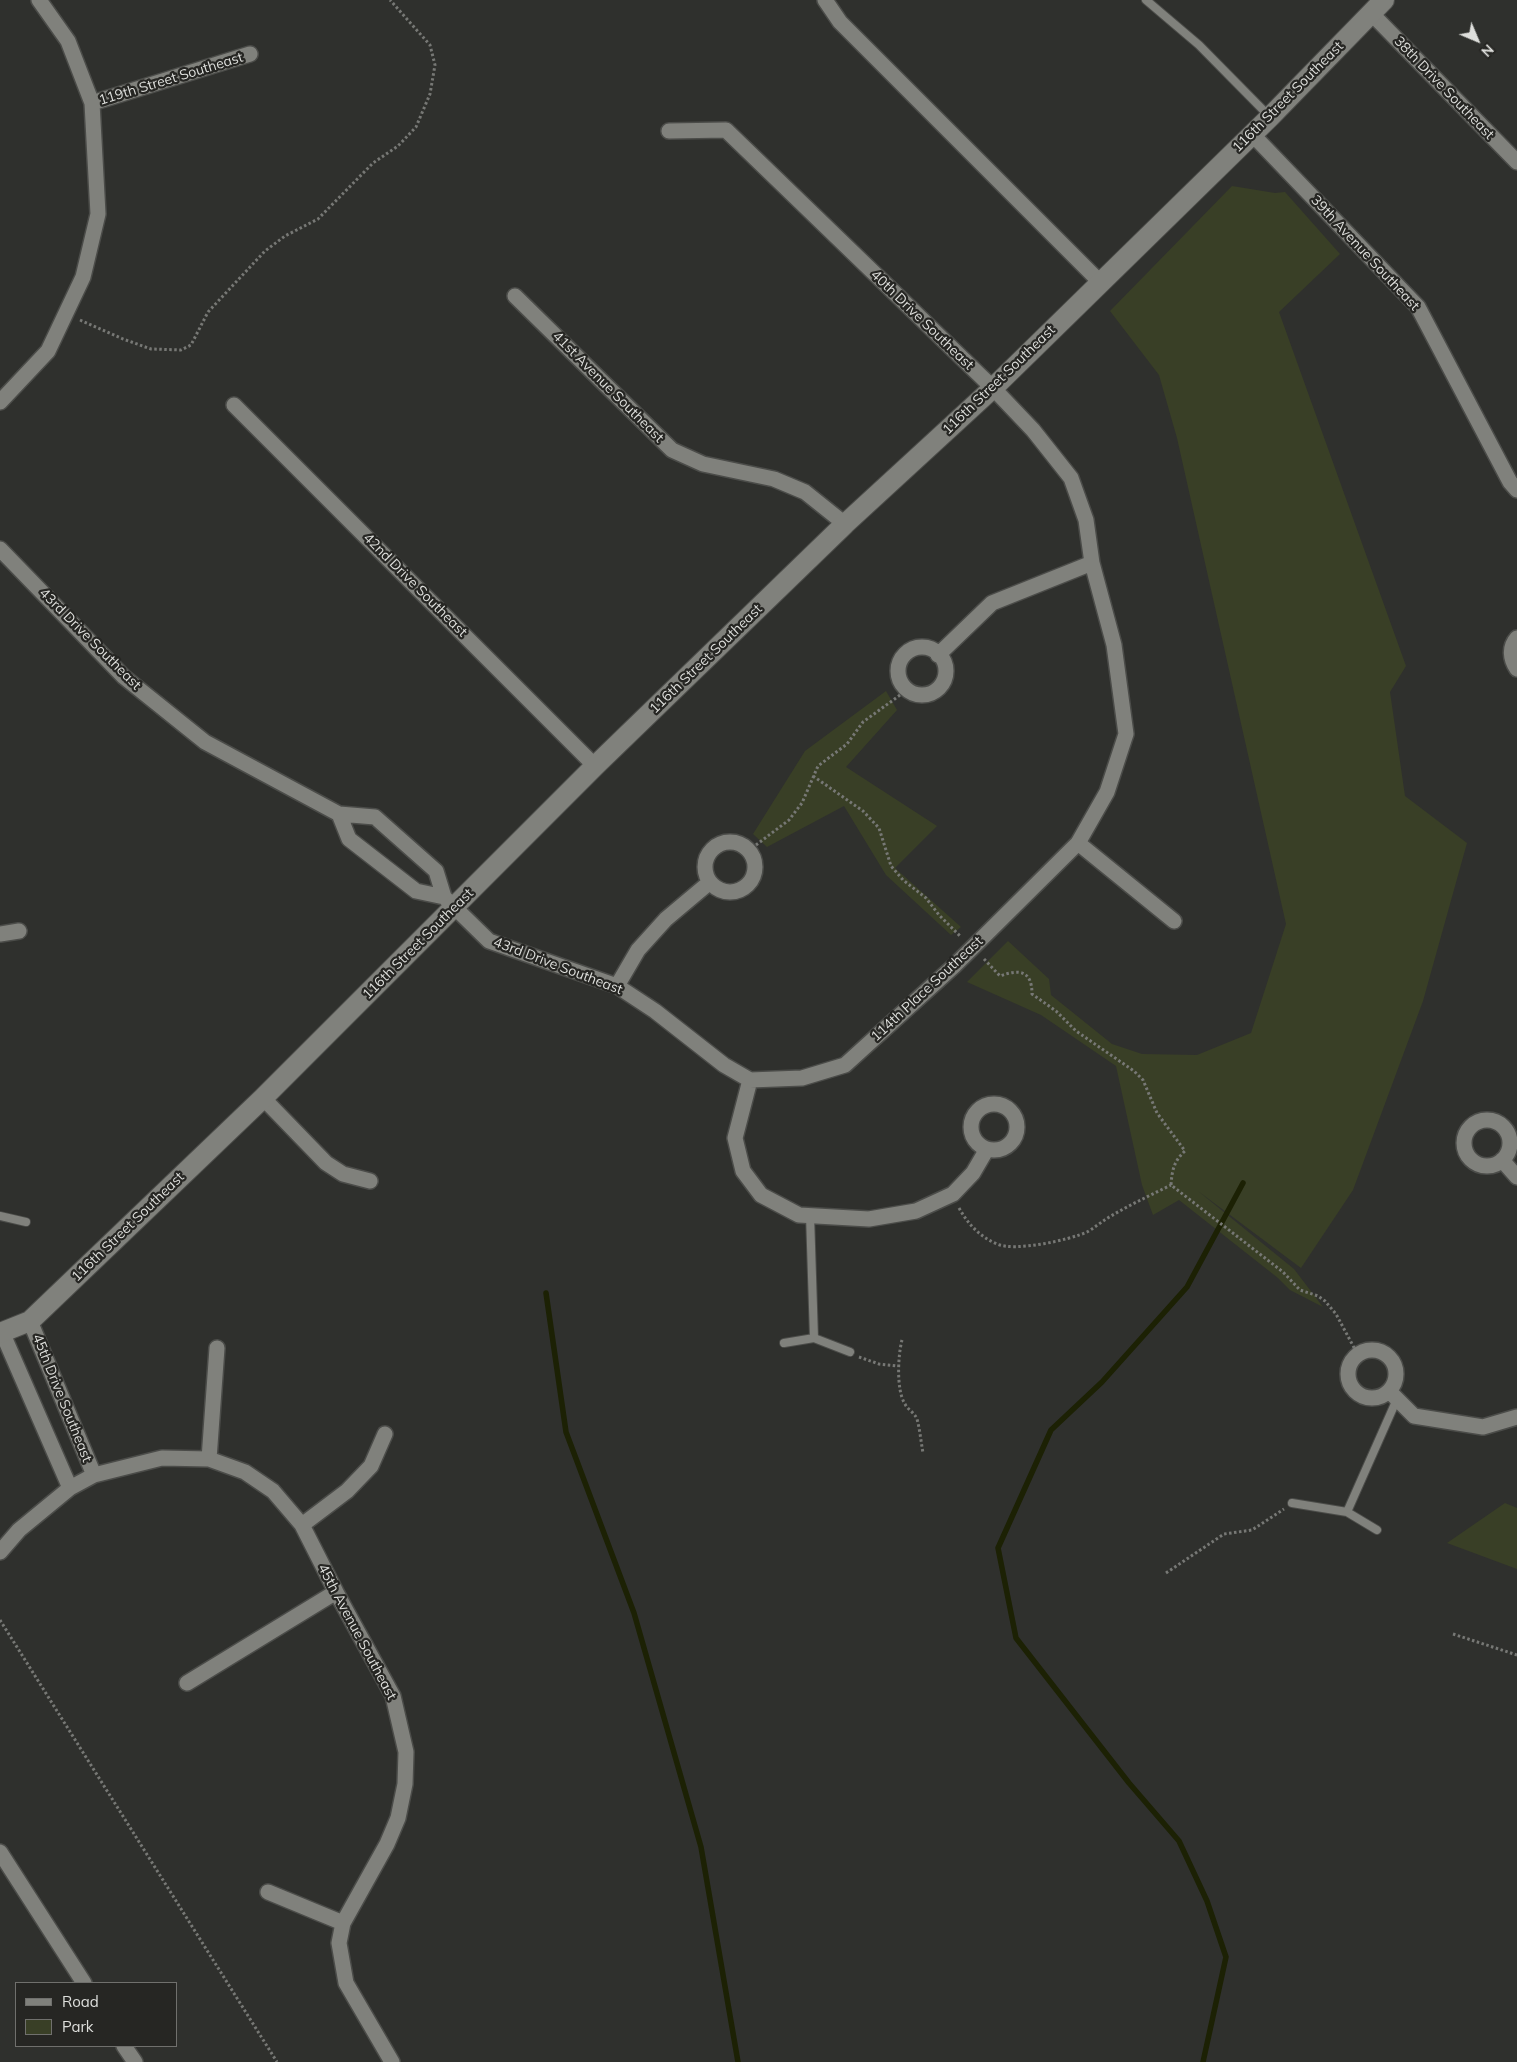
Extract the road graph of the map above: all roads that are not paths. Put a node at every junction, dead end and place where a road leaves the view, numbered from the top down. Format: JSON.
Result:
{"nodes":[{"id":1,"x":39,"y":0,"type":"edge"},
{"id":2,"x":825,"y":0,"type":"edge"},
{"id":3,"x":1146,"y":0,"type":"edge"},
{"id":4,"x":1376,"y":5,"type":"edge"},
{"id":5,"x":250,"y":54,"type":"dead end"},
{"id":6,"x":92,"y":103,"type":"junction"},
{"id":7,"x":1270,"y":117,"type":"junction"},
{"id":8,"x":669,"y":131,"type":"dead end"},
{"id":9,"x":1252,"y":134,"type":"junction"},
{"id":10,"x":1517,"y":162,"type":"edge"},
{"id":11,"x":1100,"y":282,"type":"junction"},
{"id":12,"x":515,"y":296,"type":"dead end"},
{"id":13,"x":993,"y":388,"type":"junction"},
{"id":14,"x":0,"y":402,"type":"edge"},
{"id":15,"x":234,"y":405,"type":"dead end"},
{"id":16,"x":1517,"y":490,"type":"edge"},
{"id":17,"x":845,"y":524,"type":"junction"},
{"id":18,"x":0,"y":549,"type":"edge"},
{"id":19,"x":1092,"y":563,"type":"junction"},
{"id":20,"x":1517,"y":638,"type":"edge"},
{"id":21,"x":938,"y":654,"type":"junction"},
{"id":22,"x":1517,"y":669,"type":"edge"},
{"id":23,"x":595,"y":766,"type":"junction"},
{"id":24,"x":339,"y":814,"type":"junction"},
{"id":25,"x":1078,"y":843,"type":"junction"},
{"id":26,"x":710,"y":882,"type":"junction"},
{"id":27,"x":449,"y":902,"type":"junction"},
{"id":28,"x":1174,"y":921,"type":"dead end"},
{"id":29,"x":19,"y":931,"type":"dead end"},
{"id":30,"x":0,"y":934,"type":"edge"},
{"id":31,"x":617,"y":986,"type":"junction"},
{"id":32,"x":750,"y":1080,"type":"junction"},
{"id":33,"x":263,"y":1098,"type":"junction"},
{"id":34,"x":987,"y":1149,"type":"dead end"},
{"id":35,"x":1502,"y":1160,"type":"dead end"},
{"id":36,"x":1517,"y":1177,"type":"edge"},
{"id":37,"x":370,"y":1181,"type":"dead end"},
{"id":38,"x":810,"y":1215,"type":"junction"},
{"id":39,"x":0,"y":1216,"type":"edge"},
{"id":40,"x":26,"y":1222,"type":"dead end"},
{"id":41,"x":30,"y":1321,"type":"junction"},
{"id":42,"x":1,"y":1332,"type":"edge"},
{"id":43,"x":814,"y":1338,"type":"junction"},
{"id":44,"x":784,"y":1343,"type":"dead end"},
{"id":45,"x":217,"y":1348,"type":"dead end"},
{"id":46,"x":850,"y":1352,"type":"road end"},
{"id":47,"x":1393,"y":1395,"type":"junction"},
{"id":48,"x":1517,"y":1417,"type":"edge"},
{"id":49,"x":385,"y":1434,"type":"dead end"},
{"id":50,"x":209,"y":1459,"type":"junction"},
{"id":51,"x":94,"y":1475,"type":"junction"},
{"id":52,"x":70,"y":1488,"type":"junction"},
{"id":53,"x":1292,"y":1503,"type":"road end"},
{"id":54,"x":1347,"y":1512,"type":"junction"},
{"id":55,"x":302,"y":1525,"type":"junction"},
{"id":56,"x":1377,"y":1530,"type":"dead end"},
{"id":57,"x":0,"y":1552,"type":"edge"},
{"id":58,"x":336,"y":1592,"type":"junction"},
{"id":59,"x":188,"y":1683,"type":"dead end"},
{"id":60,"x":0,"y":1852,"type":"edge"},
{"id":61,"x":268,"y":1892,"type":"dead end"},
{"id":62,"x":343,"y":1923,"type":"junction"},
{"id":63,"x":83,"y":1982,"type":"edge"},
{"id":64,"x":125,"y":2047,"type":"edge"},
{"id":65,"x":135,"y":2062,"type":"edge"},
{"id":66,"x":392,"y":2062,"type":"edge"}],
"edges":[{"from":1,"to":6,"type":"street"},
{"from":2,"to":11,"type":"street"},
{"from":3,"to":7,"type":"lane"},
{"from":4,"to":7,"type":"street","name":"116th Street Southeast"},
{"from":4,"to":10,"type":"street","name":"38th Drive Southeast"},
{"from":5,"to":6,"type":"street","name":"119th Street Southeast"},
{"from":6,"to":14,"type":"street"},
{"from":7,"to":9,"type":"street","name":"116th Street Southeast"},
{"from":8,"to":13,"type":"street","name":"40th Drive Southeast"},
{"from":9,"to":11,"type":"street","name":"116th Street Southeast"},
{"from":9,"to":16,"type":"street","name":"39th Avenue Southeast"},
{"from":11,"to":13,"type":"street","name":"116th Street Southeast"},
{"from":12,"to":17,"type":"street","name":"41st Avenue Southeast"},
{"from":13,"to":17,"type":"street","name":"116th Street Southeast"},
{"from":13,"to":19,"type":"street","name":"40th Drive Southeast"},
{"from":15,"to":23,"type":"street","name":"42nd Drive Southeast"},
{"from":17,"to":23,"type":"street","name":"116th Street Southeast"},
{"from":18,"to":24,"type":"street","name":"43rd Drive Southeast"},
{"from":19,"to":21,"type":"street"},
{"from":19,"to":25,"type":"street","name":"40th Drive Southeast"},
{"from":20,"to":22,"type":"street"},
{"from":21,"to":21,"type":"street"},
{"from":23,"to":27,"type":"street","name":"116th Street Southeast"},
{"from":24,"to":27,"type":"street"},
{"from":24,"to":27,"type":"street","name":"43rd Drive Southeast"},
{"from":25,"to":28,"type":"street"},
{"from":25,"to":32,"type":"street","name":"114th Place Southeast"},
{"from":26,"to":26,"type":"street"},
{"from":26,"to":31,"type":"street"},
{"from":27,"to":31,"type":"street","name":"43rd Drive Southeast"},
{"from":27,"to":33,"type":"street","name":"116th Street Southeast"},
{"from":29,"to":30,"type":"street"},
{"from":31,"to":32,"type":"street","name":"43rd Drive Southeast"},
{"from":32,"to":38,"type":"street"},
{"from":33,"to":37,"type":"street"},
{"from":33,"to":41,"type":"street","name":"116th Street Southeast"},
{"from":34,"to":38,"type":"street"},
{"from":35,"to":36,"type":"street"},
{"from":38,"to":43,"type":"lane"},
{"from":39,"to":40,"type":"lane"},
{"from":41,"to":42,"type":"street"},
{"from":41,"to":51,"type":"street","name":"45th Drive Southeast"},
{"from":42,"to":52,"type":"street","name":"45th Drive Southeast"},
{"from":43,"to":44,"type":"lane"},
{"from":43,"to":46,"type":"lane"},
{"from":45,"to":50,"type":"street"},
{"from":47,"to":47,"type":"street"},
{"from":47,"to":48,"type":"street"},
{"from":47,"to":54,"type":"lane"},
{"from":49,"to":55,"type":"street"},
{"from":50,"to":51,"type":"street","name":"45th Avenue Southeast"},
{"from":50,"to":55,"type":"street","name":"45th Avenue Southeast"},
{"from":51,"to":52,"type":"street","name":"45th Avenue Southeast"},
{"from":52,"to":57,"type":"street","name":"45th Avenue Southeast"},
{"from":53,"to":54,"type":"lane"},
{"from":54,"to":56,"type":"lane"},
{"from":55,"to":58,"type":"street","name":"45th Avenue Southeast"},
{"from":58,"to":59,"type":"street"},
{"from":58,"to":62,"type":"street","name":"45th Avenue Southeast"},
{"from":60,"to":63,"type":"street"},
{"from":61,"to":62,"type":"street"},
{"from":62,"to":66,"type":"street","name":"45th Avenue Southeast"},
{"from":64,"to":65,"type":"street"}]}
